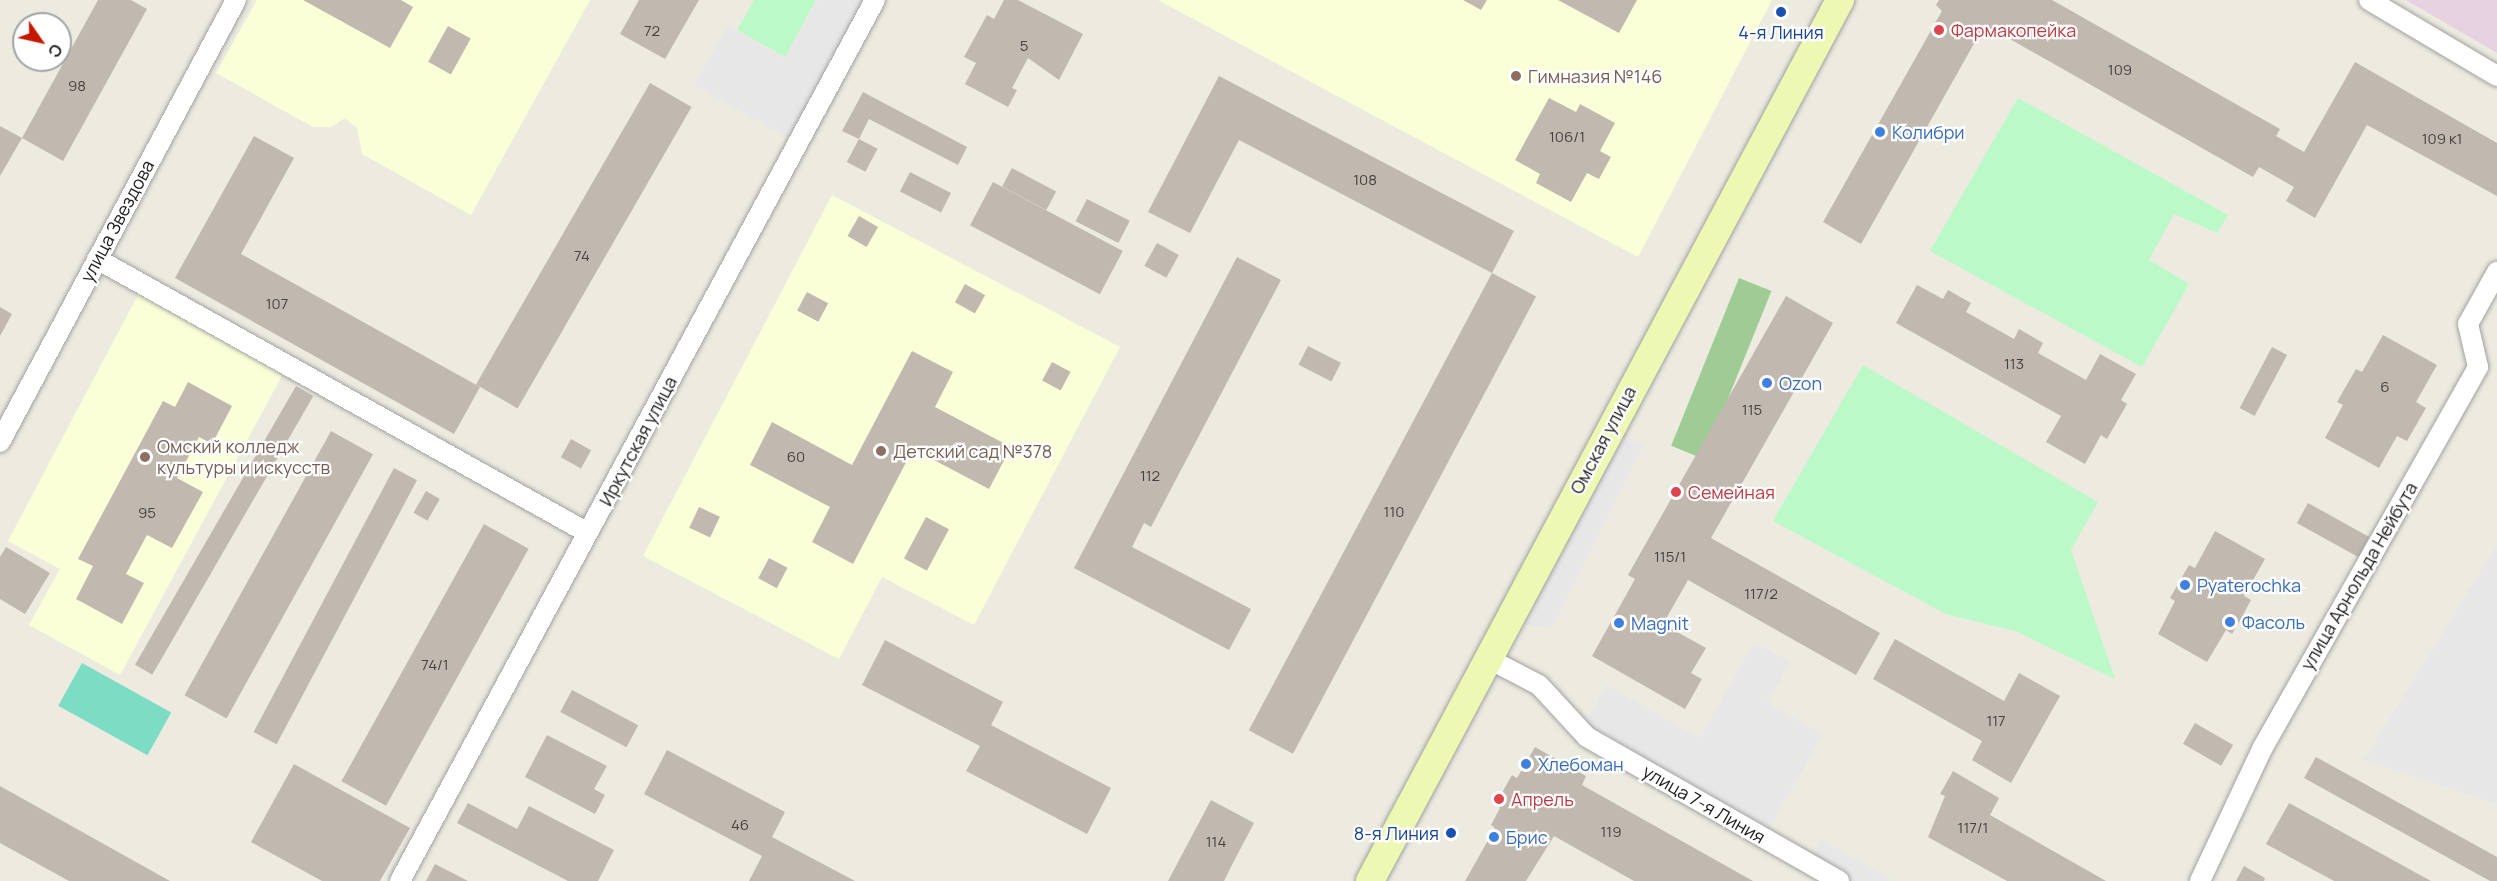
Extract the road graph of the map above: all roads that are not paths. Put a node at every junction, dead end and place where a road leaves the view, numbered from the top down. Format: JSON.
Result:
{"nodes":[{"id":1,"x":236,"y":0,"type":"edge"},
{"id":2,"x":875,"y":0,"type":"edge"},
{"id":3,"x":1840,"y":0,"type":"edge"},
{"id":4,"x":2368,"y":0,"type":"edge"},
{"id":5,"x":2497,"y":76,"type":"edge"},
{"id":6,"x":97,"y":259,"type":"junction"},
{"id":7,"x":2497,"y":272,"type":"edge"},
{"id":8,"x":0,"y":442,"type":"edge"},
{"id":9,"x":588,"y":533,"type":"junction"},
{"id":10,"x":1488,"y":659,"type":"junction"},
{"id":11,"x":400,"y":881,"type":"edge"},
{"id":12,"x":1370,"y":881,"type":"edge"},
{"id":13,"x":1839,"y":881,"type":"edge"},
{"id":14,"x":2200,"y":881,"type":"edge"}],
"edges":[{"from":1,"to":6,"type":"street","name":"улица Звездова"},
{"from":2,"to":9,"type":"street","name":"Иркутская улица"},
{"from":3,"to":10,"type":"main road","name":"Омская улица"},
{"from":4,"to":5,"type":"street"},
{"from":6,"to":8,"type":"street","name":"улица Звездова"},
{"from":6,"to":9,"type":"street"},
{"from":7,"to":14,"type":"street","name":"улица Арнольда Нейбута"},
{"from":9,"to":11,"type":"street","name":"Иркутская улица"},
{"from":10,"to":12,"type":"main road","name":"Омская улица"},
{"from":10,"to":13,"type":"street","name":"улица 7-я Линия"}]}
